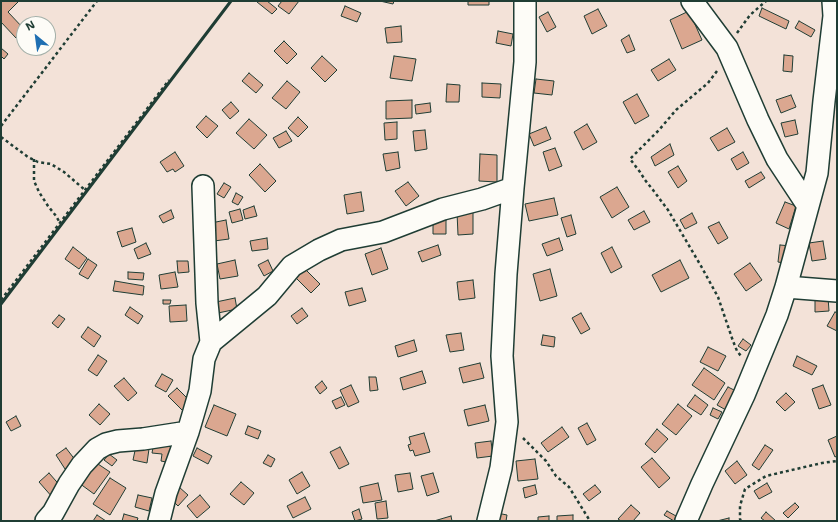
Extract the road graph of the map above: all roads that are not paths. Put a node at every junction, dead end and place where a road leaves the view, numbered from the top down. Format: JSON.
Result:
{"nodes":[{"id":1,"x":525,"y":1,"type":"edge"},
{"id":2,"x":692,"y":1,"type":"edge"},
{"id":3,"x":833,"y":1,"type":"edge"},
{"id":4,"x":203,"y":186,"type":"dead end"},
{"id":5,"x":513,"y":188,"type":"junction"},
{"id":6,"x":808,"y":206,"type":"junction"},
{"id":7,"x":786,"y":287,"type":"junction"},
{"id":8,"x":837,"y":291,"type":"edge"},
{"id":9,"x":210,"y":342,"type":"junction"},
{"id":10,"x":188,"y":432,"type":"junction"},
{"id":11,"x":46,"y":521,"type":"edge"},
{"id":12,"x":158,"y":521,"type":"edge"},
{"id":13,"x":488,"y":521,"type":"edge"},
{"id":14,"x":686,"y":521,"type":"edge"}],
"edges":[{"from":1,"to":5,"type":"street"},
{"from":2,"to":6,"type":"street"},
{"from":3,"to":6,"type":"street"},
{"from":4,"to":9,"type":"street"},
{"from":5,"to":9,"type":"street"},
{"from":5,"to":13,"type":"street"},
{"from":6,"to":7,"type":"street"},
{"from":7,"to":8,"type":"street"},
{"from":7,"to":14,"type":"street"},
{"from":9,"to":10,"type":"street"},
{"from":10,"to":11,"type":"street"},
{"from":10,"to":12,"type":"street"}]}
